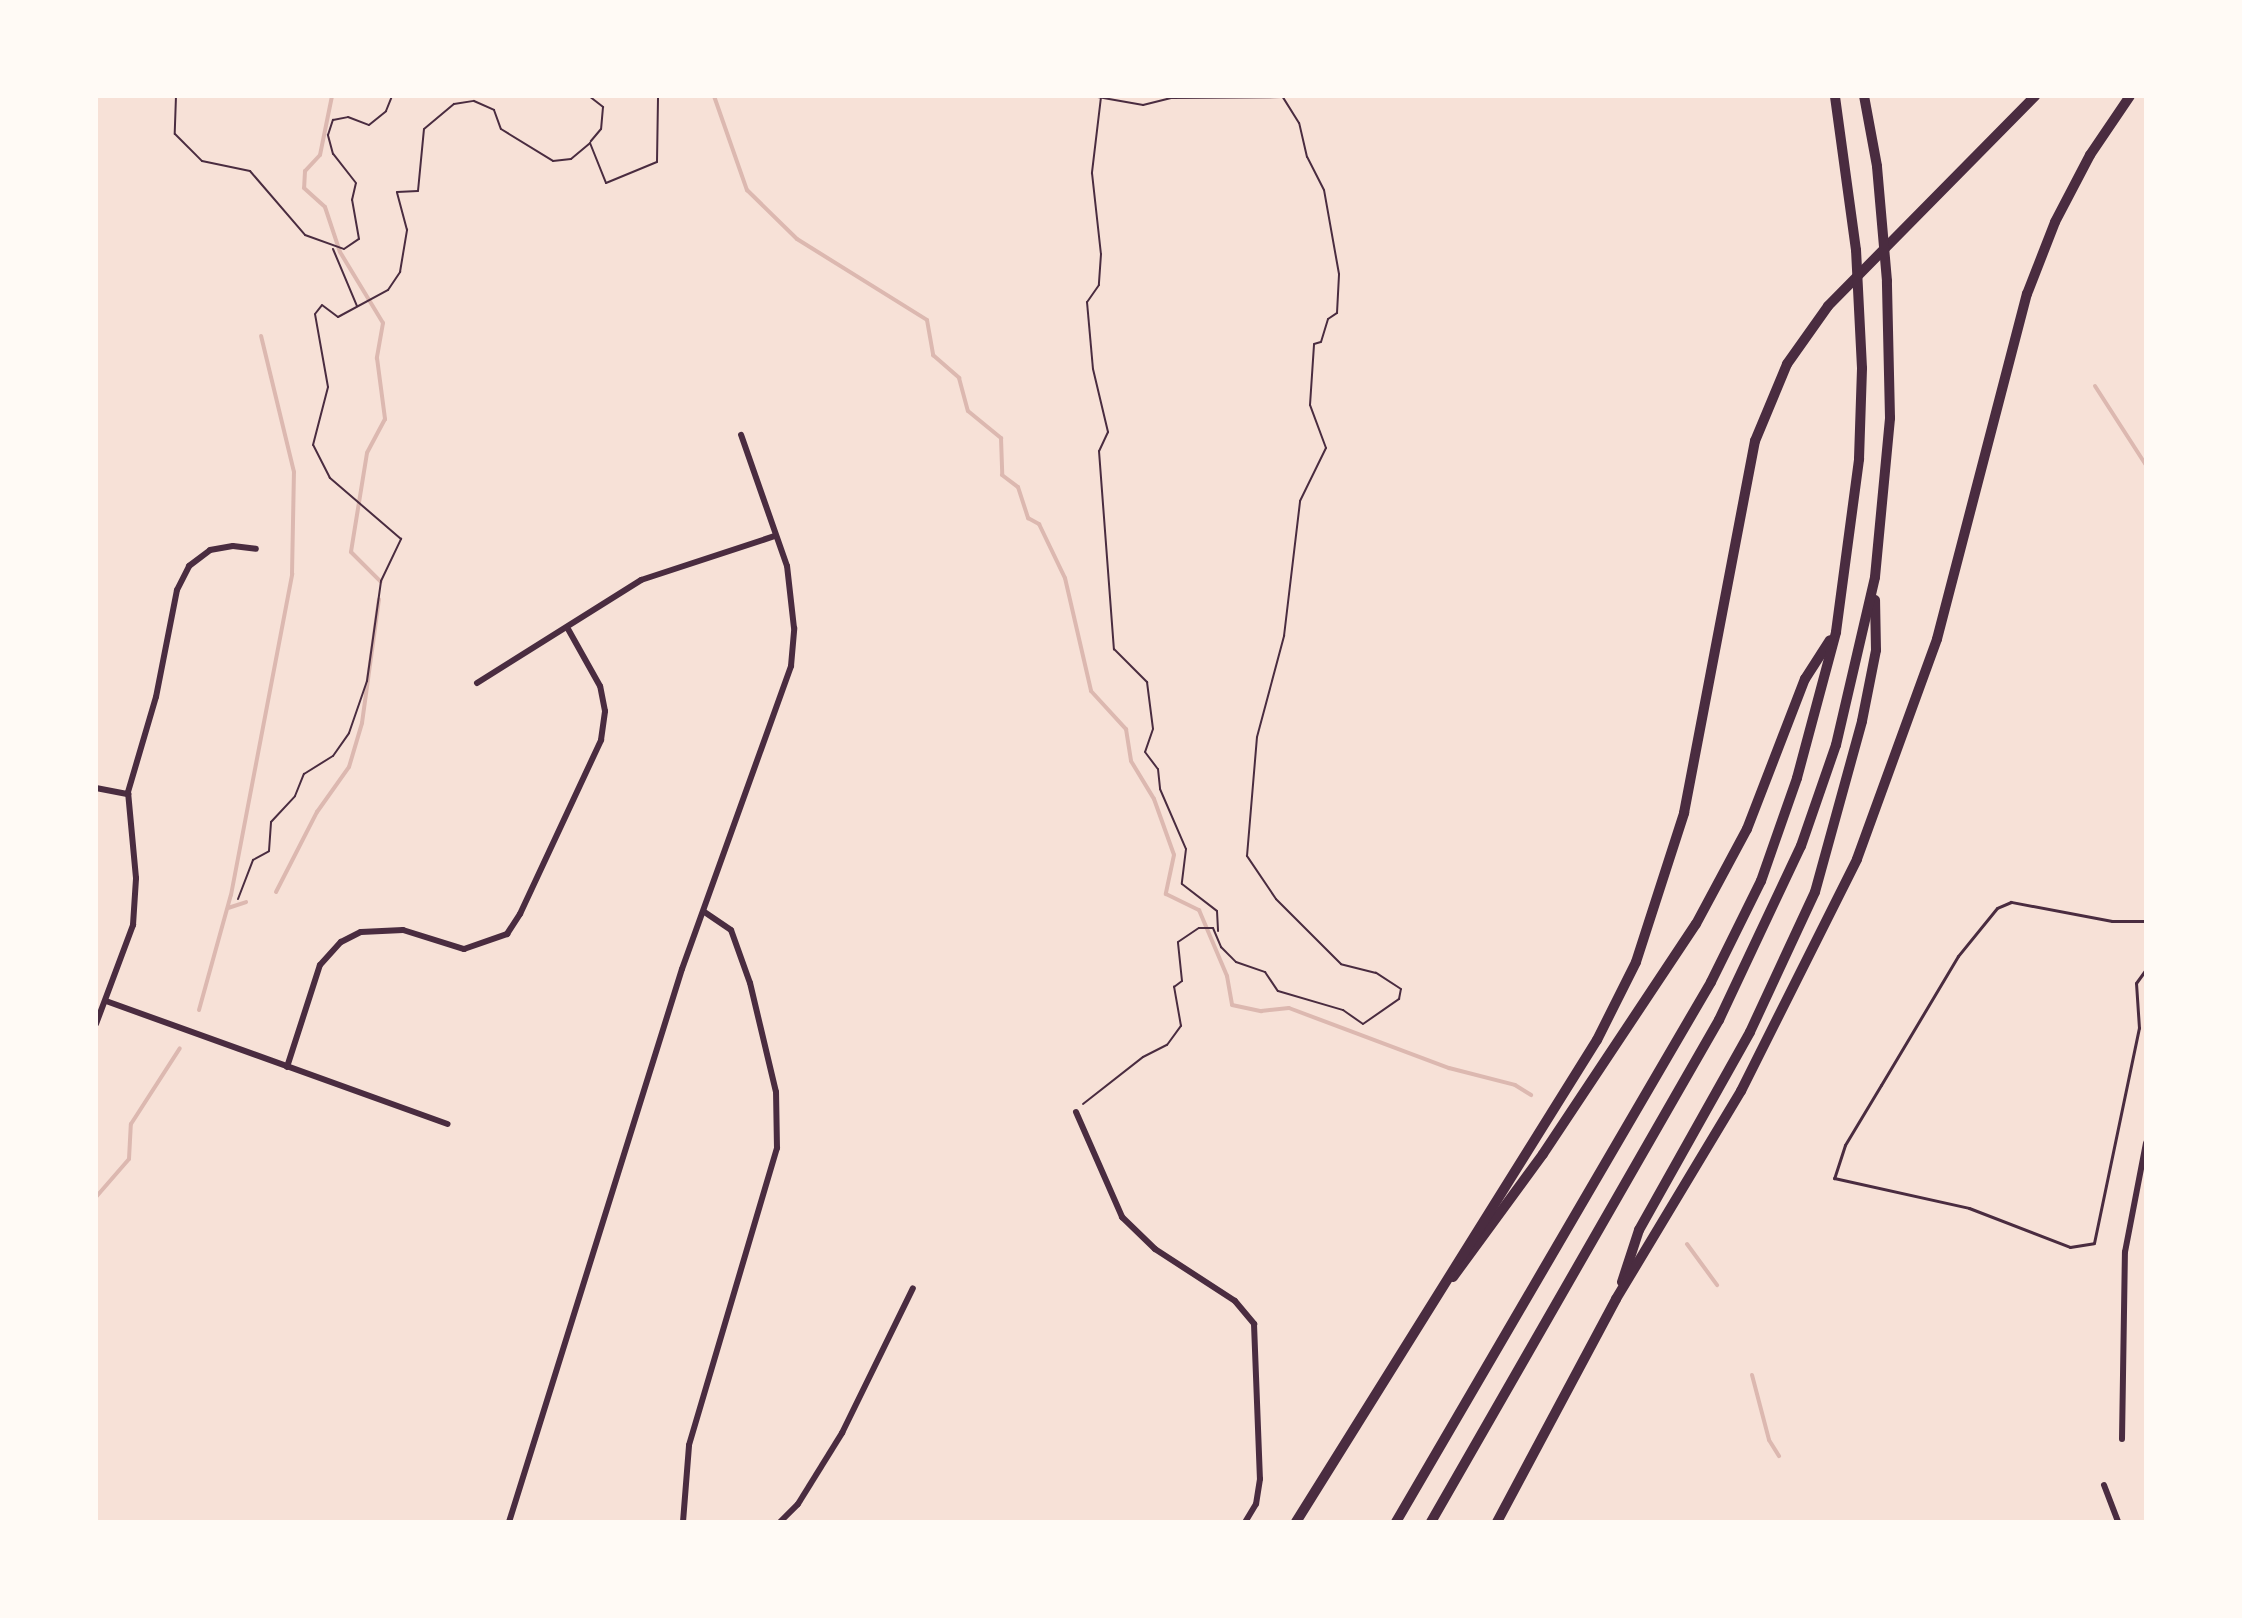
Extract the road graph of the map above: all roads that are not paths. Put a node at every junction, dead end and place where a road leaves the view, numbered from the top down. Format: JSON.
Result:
{"nodes":[{"id":1,"x":1835,"y":96,"type":"edge"},
{"id":2,"x":1864,"y":96,"type":"edge"},
{"id":3,"x":2035,"y":96,"type":"edge"},
{"id":4,"x":2130,"y":96,"type":"edge"},
{"id":5,"x":741,"y":435,"type":"dead end"},
{"id":6,"x":775,"y":536,"type":"junction"},
{"id":7,"x":256,"y":549,"type":"dead end"},
{"id":8,"x":1875,"y":577,"type":"junction"},
{"id":9,"x":568,"y":629,"type":"junction"},
{"id":10,"x":1836,"y":632,"type":"junction"},
{"id":11,"x":477,"y":683,"type":"dead end"},
{"id":12,"x":96,"y":788,"type":"edge"},
{"id":13,"x":128,"y":794,"type":"junction"},
{"id":14,"x":704,"y":912,"type":"junction"},
{"id":15,"x":2146,"y":921,"type":"edge"},
{"id":16,"x":2146,"y":969,"type":"edge"},
{"id":17,"x":106,"y":1001,"type":"junction"},
{"id":18,"x":96,"y":1024,"type":"edge"},
{"id":19,"x":287,"y":1067,"type":"junction"},
{"id":20,"x":1076,"y":1112,"type":"road end"},
{"id":21,"x":448,"y":1124,"type":"dead end"},
{"id":22,"x":2146,"y":1143,"type":"edge"},
{"id":23,"x":1450,"y":1279,"type":"junction"},
{"id":24,"x":913,"y":1288,"type":"dead end"},
{"id":25,"x":1616,"y":1299,"type":"junction"},
{"id":26,"x":2122,"y":1439,"type":"dead end"},
{"id":27,"x":2104,"y":1485,"type":"dead end"},
{"id":28,"x":1511,"y":1494,"type":"junction"},
{"id":29,"x":509,"y":1522,"type":"edge"},
{"id":30,"x":683,"y":1522,"type":"edge"},
{"id":31,"x":780,"y":1522,"type":"edge"},
{"id":32,"x":1245,"y":1522,"type":"edge"},
{"id":33,"x":1296,"y":1522,"type":"edge"},
{"id":34,"x":1396,"y":1522,"type":"edge"},
{"id":35,"x":1431,"y":1522,"type":"edge"},
{"id":36,"x":1497,"y":1522,"type":"edge"},
{"id":37,"x":1507,"y":1522,"type":"edge"},
{"id":38,"x":2118,"y":1522,"type":"edge"}],
"edges":[{"from":1,"to":10,"type":"highway"},
{"from":2,"to":8,"type":"highway"},
{"from":3,"to":23,"type":"highway"},
{"from":4,"to":25,"type":"highway"},
{"from":5,"to":6,"type":"street"},
{"from":6,"to":9,"type":"street"},
{"from":6,"to":14,"type":"street"},
{"from":7,"to":13,"type":"street"},
{"from":8,"to":25,"type":"highway"},
{"from":8,"to":35,"type":"highway"},
{"from":9,"to":11,"type":"street"},
{"from":9,"to":19,"type":"street"},
{"from":10,"to":23,"type":"highway"},
{"from":10,"to":34,"type":"highway"},
{"from":12,"to":13,"type":"street"},
{"from":13,"to":17,"type":"street"},
{"from":14,"to":29,"type":"street"},
{"from":14,"to":30,"type":"street"},
{"from":15,"to":16,"type":"lane"},
{"from":17,"to":18,"type":"street"},
{"from":17,"to":19,"type":"street"},
{"from":19,"to":21,"type":"street"},
{"from":20,"to":32,"type":"street"},
{"from":22,"to":26,"type":"street"},
{"from":23,"to":33,"type":"highway"},
{"from":24,"to":31,"type":"street"},
{"from":25,"to":28,"type":"highway"},
{"from":27,"to":38,"type":"street"},
{"from":28,"to":36,"type":"highway"},
{"from":28,"to":37,"type":"highway"}]}
